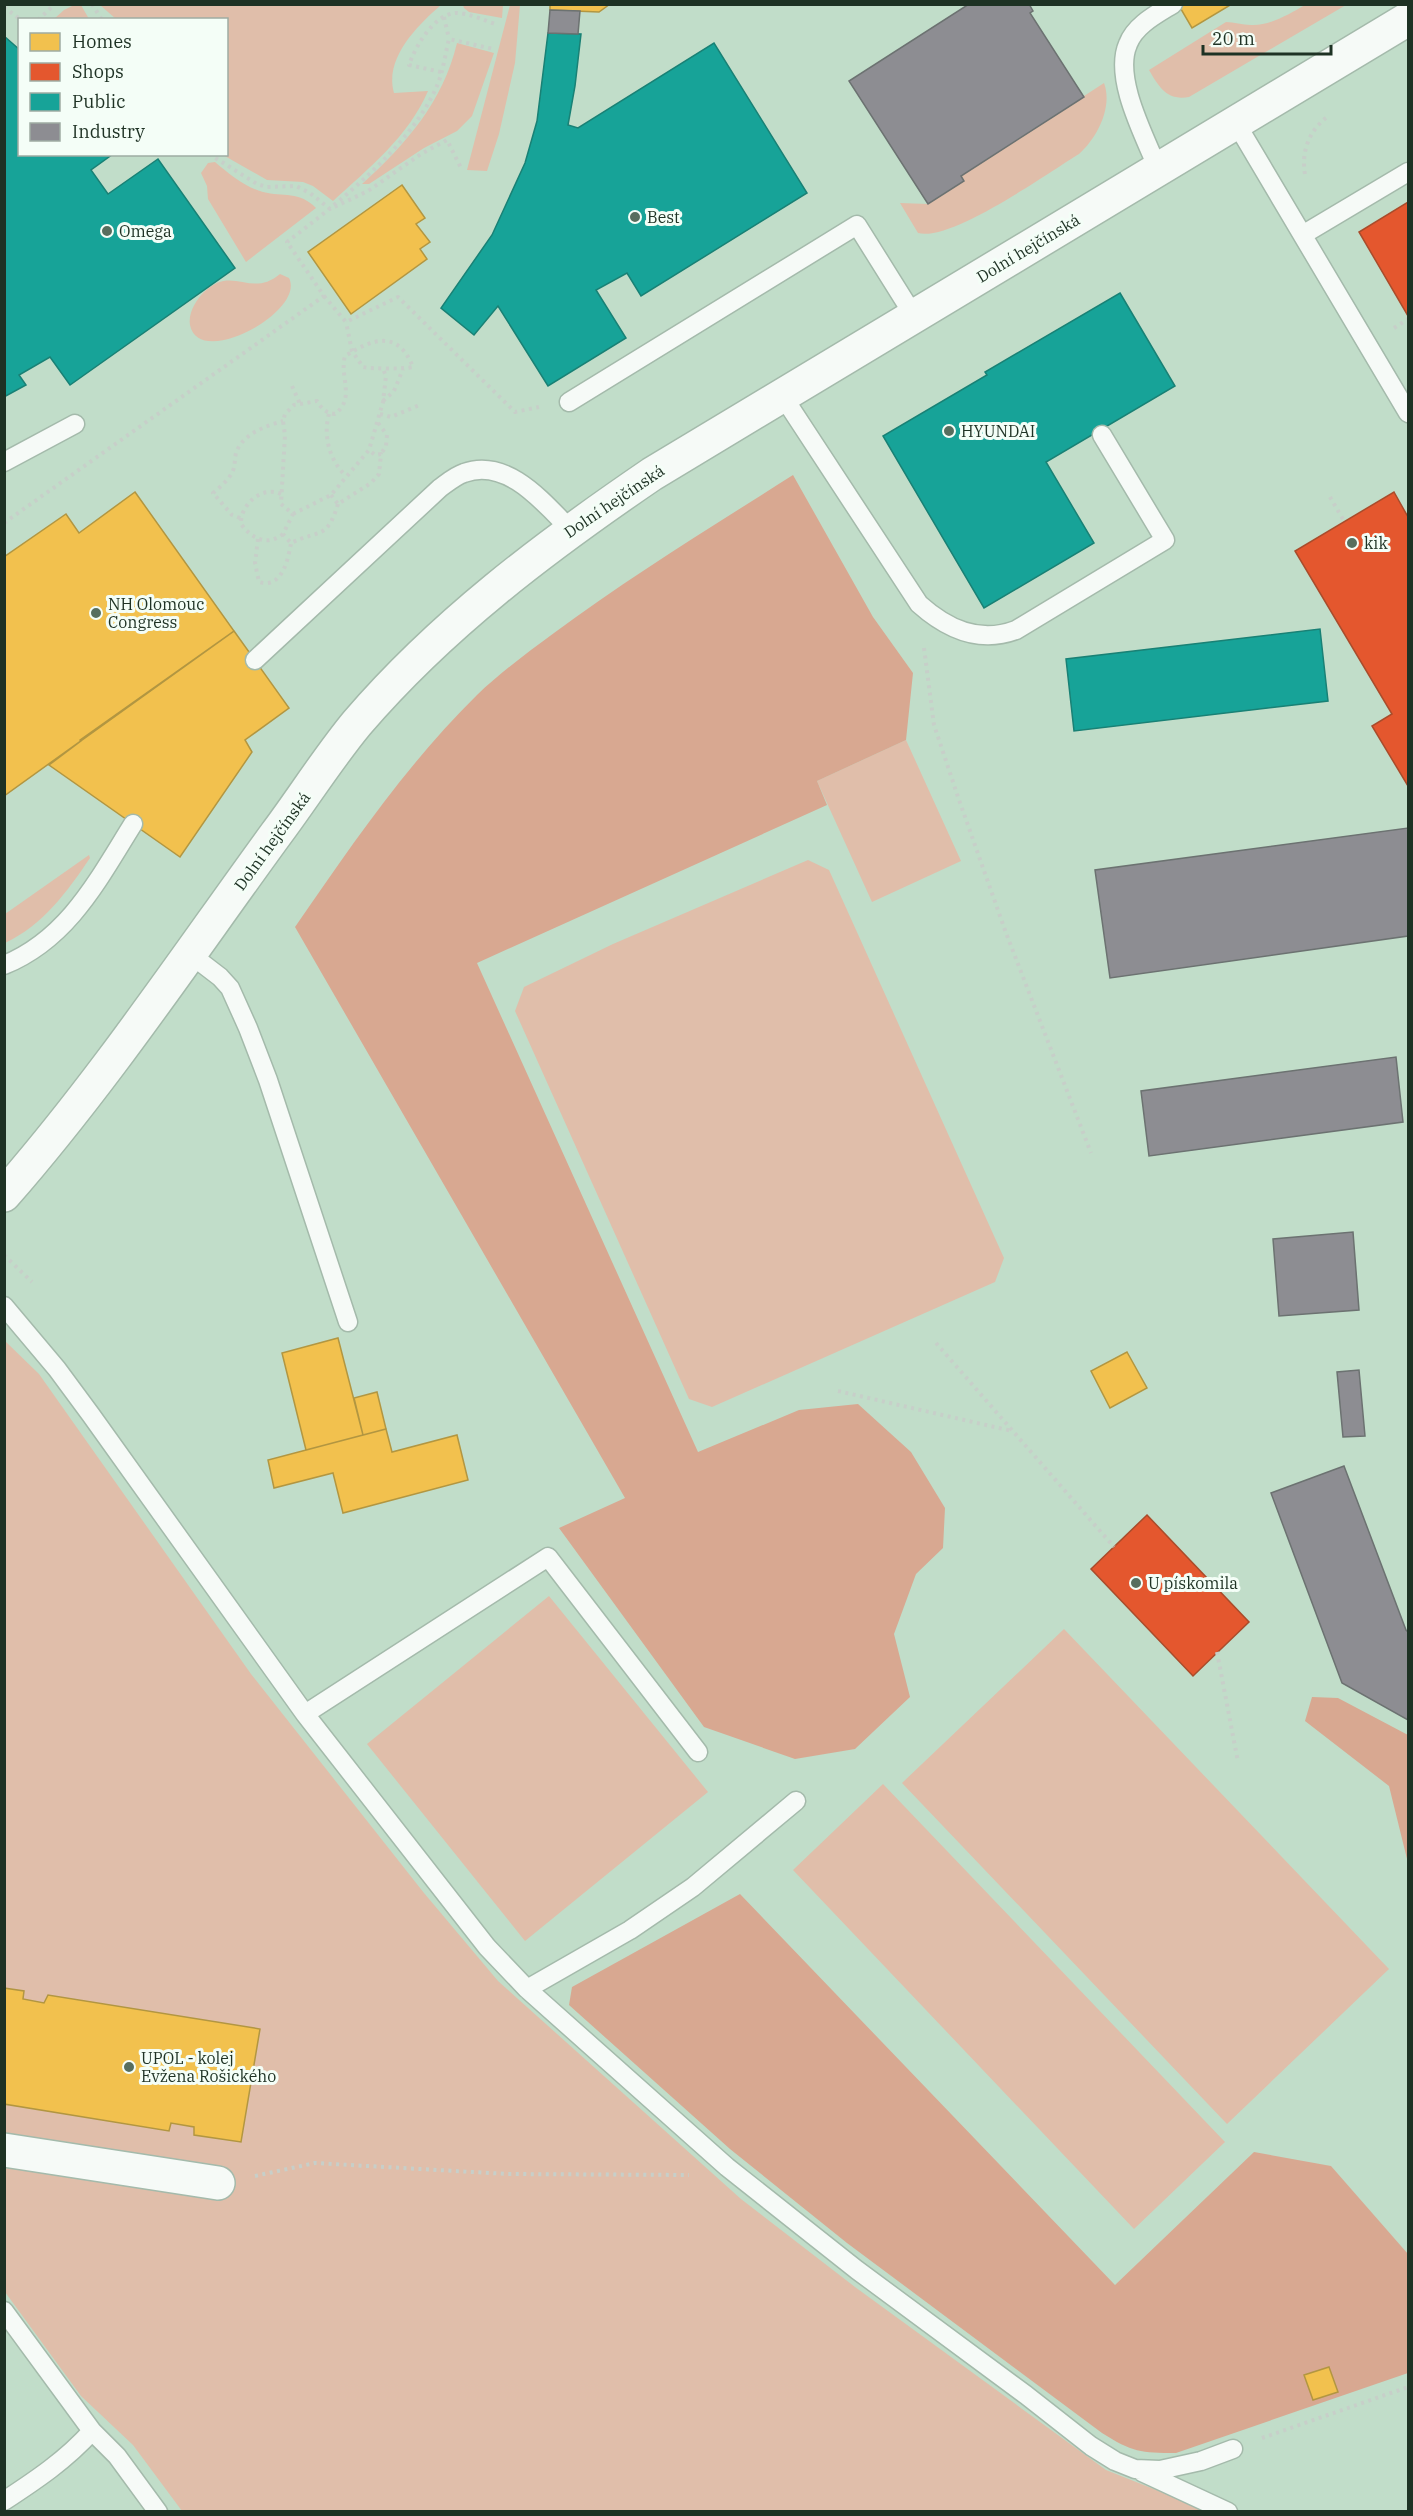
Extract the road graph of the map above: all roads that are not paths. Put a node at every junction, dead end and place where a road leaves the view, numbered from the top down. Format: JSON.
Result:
{"nodes":[{"id":1,"x":1173,"y":4,"type":"edge"},
{"id":2,"x":1408,"y":19,"type":"edge"},
{"id":3,"x":1236,"y":123,"type":"junction"},
{"id":4,"x":1158,"y":169,"type":"junction"},
{"id":5,"x":1408,"y":172,"type":"edge"},
{"id":6,"x":1304,"y":234,"type":"junction"},
{"id":7,"x":914,"y":316,"type":"junction"},
{"id":8,"x":782,"y":395,"type":"junction"},
{"id":9,"x":568,"y":402,"type":"road end"},
{"id":10,"x":1408,"y":413,"type":"edge"},
{"id":11,"x":75,"y":424,"type":"dead end"},
{"id":12,"x":1102,"y":435,"type":"dead end"},
{"id":13,"x":4,"y":462,"type":"edge"},
{"id":14,"x":570,"y":529,"type":"junction"},
{"id":15,"x":255,"y":660,"type":"dead end"},
{"id":16,"x":132,"y":824,"type":"dead end"},
{"id":17,"x":190,"y":954,"type":"junction"},
{"id":18,"x":4,"y":965,"type":"edge"},
{"id":19,"x":4,"y":1195,"type":"edge"},
{"id":20,"x":4,"y":1306,"type":"edge"},
{"id":21,"x":348,"y":1322,"type":"dead end"},
{"id":22,"x":305,"y":1714,"type":"junction"},
{"id":23,"x":698,"y":1752,"type":"dead end"},
{"id":24,"x":796,"y":1801,"type":"dead end"},
{"id":25,"x":527,"y":1989,"type":"junction"},
{"id":26,"x":4,"y":2150,"type":"edge"},
{"id":27,"x":218,"y":2183,"type":"road end"},
{"id":28,"x":4,"y":2311,"type":"edge"},
{"id":29,"x":92,"y":2432,"type":"junction"},
{"id":30,"x":1233,"y":2449,"type":"road end"},
{"id":31,"x":1136,"y":2469,"type":"junction"},
{"id":32,"x":4,"y":2501,"type":"edge"},
{"id":33,"x":158,"y":2511,"type":"edge"},
{"id":34,"x":1228,"y":2511,"type":"edge"}],
"edges":[{"from":1,"to":4,"type":"lane"},
{"from":2,"to":3,"type":"main road","name":"Dolní hejčínská"},
{"from":3,"to":4,"type":"main road","name":"Dolní hejčínská"},
{"from":3,"to":6,"type":"lane"},
{"from":4,"to":7,"type":"main road","name":"Dolní hejčínská"},
{"from":5,"to":6,"type":"lane"},
{"from":6,"to":10,"type":"lane"},
{"from":7,"to":8,"type":"main road","name":"Dolní hejčínská"},
{"from":7,"to":9,"type":"lane"},
{"from":8,"to":12,"type":"lane"},
{"from":8,"to":14,"type":"main road","name":"Dolní hejčínská"},
{"from":11,"to":13,"type":"lane"},
{"from":14,"to":15,"type":"lane"},
{"from":14,"to":17,"type":"main road","name":"Dolní hejčínská"},
{"from":16,"to":18,"type":"lane"},
{"from":17,"to":19,"type":"main road","name":"Dolní hejčínská"},
{"from":17,"to":21,"type":"lane"},
{"from":20,"to":22,"type":"lane"},
{"from":22,"to":23,"type":"lane"},
{"from":22,"to":25,"type":"lane"},
{"from":24,"to":25,"type":"lane"},
{"from":25,"to":31,"type":"lane"},
{"from":26,"to":27,"type":"main road"},
{"from":28,"to":29,"type":"lane"},
{"from":29,"to":32,"type":"lane"},
{"from":29,"to":33,"type":"lane"},
{"from":30,"to":31,"type":"lane"},
{"from":31,"to":34,"type":"lane"}]}
